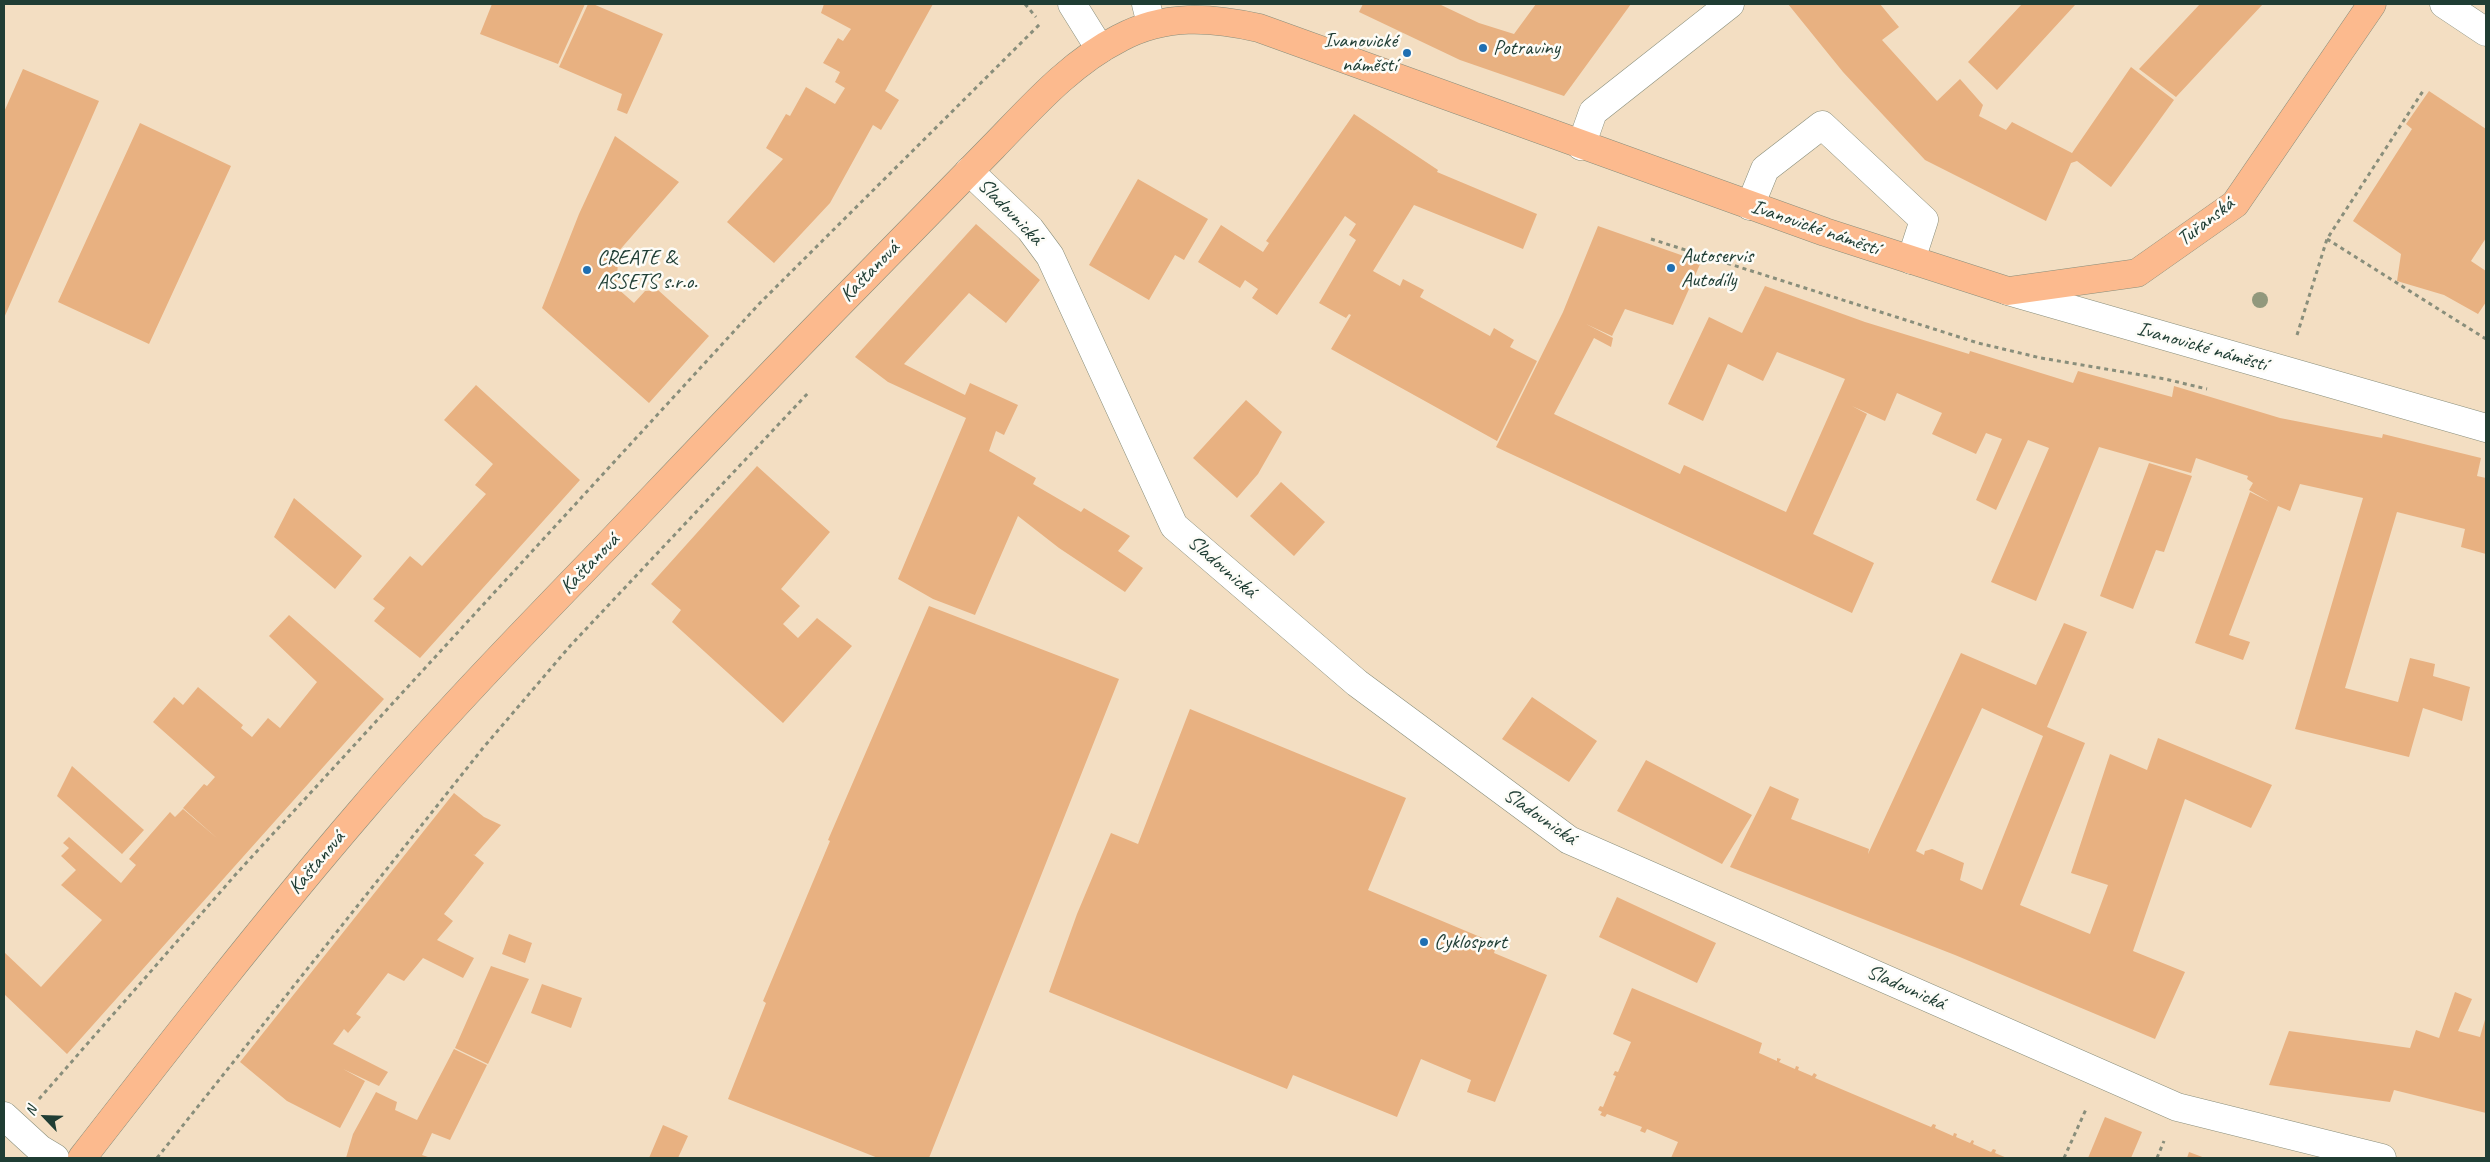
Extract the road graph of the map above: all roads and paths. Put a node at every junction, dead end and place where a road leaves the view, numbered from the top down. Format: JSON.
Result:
{"nodes":[{"id":1,"x":1025,"y":4,"type":"edge"},
{"id":2,"x":1072,"y":4,"type":"edge"},
{"id":3,"x":1730,"y":4,"type":"edge"},
{"id":4,"x":2372,"y":4,"type":"edge"},
{"id":5,"x":2444,"y":4,"type":"edge"},
{"id":6,"x":1149,"y":14,"type":"edge"},
{"id":7,"x":1041,"y":23,"type":"dead end"},
{"id":8,"x":1033,"y":32,"type":"dead end"},
{"id":9,"x":2486,"y":32,"type":"edge"},
{"id":10,"x":1100,"y":49,"type":"junction"},
{"id":11,"x":2423,"y":91,"type":"dead end"},
{"id":12,"x":1582,"y":146,"type":"junction"},
{"id":13,"x":970,"y":171,"type":"junction"},
{"id":14,"x":1750,"y":206,"type":"junction"},
{"id":15,"x":1651,"y":239,"type":"dead end"},
{"id":16,"x":2327,"y":239,"type":"junction"},
{"id":17,"x":1911,"y":260,"type":"junction"},
{"id":18,"x":2008,"y":291,"type":"junction"},
{"id":19,"x":2486,"y":339,"type":"edge"},
{"id":20,"x":2286,"y":371,"type":"junction"},
{"id":21,"x":814,"y":387,"type":"dead end"},
{"id":22,"x":2208,"y":390,"type":"dead end"},
{"id":23,"x":2486,"y":428,"type":"edge"},
{"id":24,"x":2102,"y":1075,"type":"junction"},
{"id":25,"x":9,"y":1122,"type":"edge"},
{"id":26,"x":2338,"y":1153,"type":"edge"},
{"id":27,"x":56,"y":1158,"type":"edge"},
{"id":28,"x":82,"y":1158,"type":"edge"},
{"id":29,"x":157,"y":1158,"type":"edge"},
{"id":30,"x":2064,"y":1158,"type":"edge"},
{"id":31,"x":2382,"y":1158,"type":"edge"}],
"edges":[{"from":1,"to":7,"type":"path"},
{"from":2,"to":10,"type":"street"},
{"from":3,"to":12,"type":"street"},
{"from":4,"to":18,"type":"main road","name":"Tuřanská"},
{"from":5,"to":9,"type":"street"},
{"from":6,"to":10,"type":"main road","name":"Kaštanová"},
{"from":6,"to":12,"type":"main road","name":"Ivanovické náměstí"},
{"from":8,"to":25,"type":"path"},
{"from":10,"to":13,"type":"main road","name":"Kaštanová"},
{"from":11,"to":16,"type":"path"},
{"from":12,"to":14,"type":"main road","name":"Ivanovické náměstí"},
{"from":13,"to":24,"type":"street","name":"Sladovnická"},
{"from":13,"to":28,"type":"main road","name":"Kaštanová"},
{"from":14,"to":17,"type":"main road","name":"Ivanovické náměstí"},
{"from":14,"to":17,"type":"street"},
{"from":15,"to":22,"type":"path"},
{"from":16,"to":19,"type":"path"},
{"from":16,"to":20,"type":"path"},
{"from":17,"to":18,"type":"main road","name":"Ivanovické náměstí"},
{"from":18,"to":20,"type":"street","name":"Ivanovické náměstí"},
{"from":20,"to":23,"type":"street","name":"Ivanovické náměstí"},
{"from":21,"to":29,"type":"path"},
{"from":24,"to":26,"type":"street","name":"Sladovnická"},
{"from":24,"to":30,"type":"path"},
{"from":25,"to":27,"type":"street"},
{"from":26,"to":31,"type":"street","name":"Sladovnická"}]}
